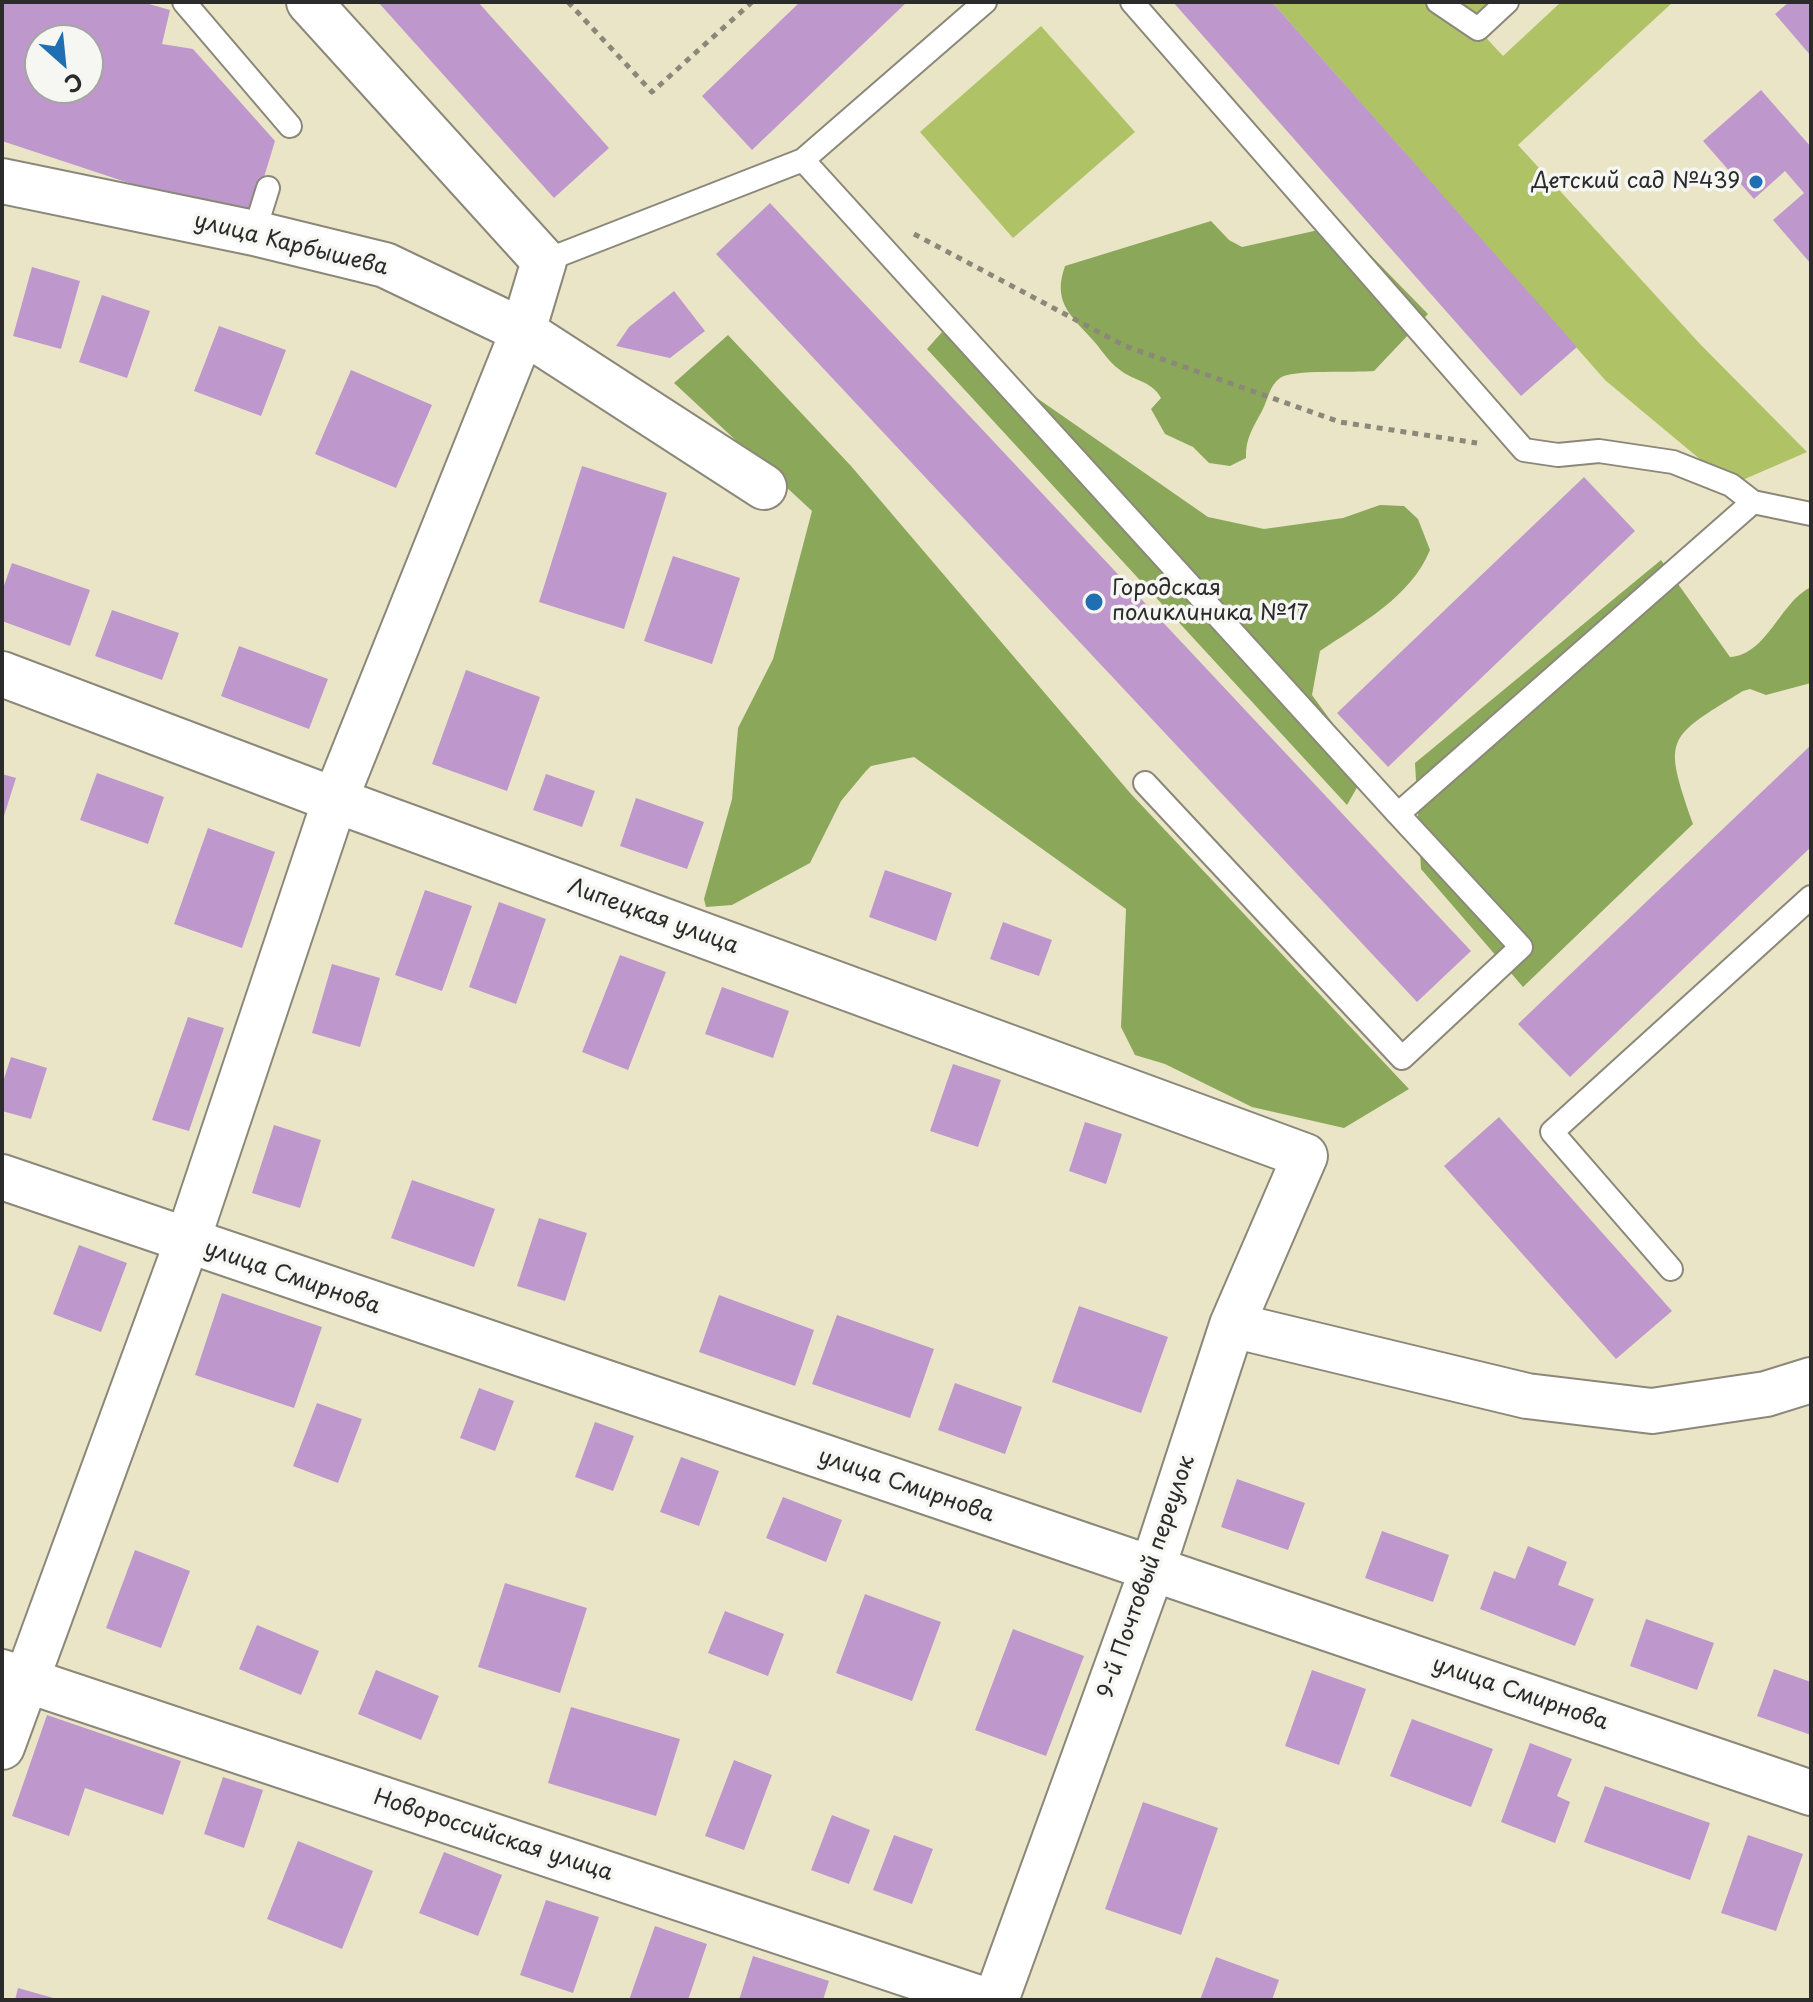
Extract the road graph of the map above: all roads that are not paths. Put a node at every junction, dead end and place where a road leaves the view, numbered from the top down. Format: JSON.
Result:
{"nodes":[{"id":1,"x":184,"y":2,"type":"edge"},
{"id":2,"x":309,"y":2,"type":"edge"},
{"id":3,"x":985,"y":2,"type":"edge"},
{"id":4,"x":1132,"y":2,"type":"edge"},
{"id":5,"x":1438,"y":2,"type":"edge"},
{"id":6,"x":1507,"y":2,"type":"edge"},
{"id":7,"x":290,"y":126,"type":"dead end"},
{"id":8,"x":803,"y":160,"type":"junction"},
{"id":9,"x":2,"y":181,"type":"edge"},
{"id":10,"x":268,"y":188,"type":"dead end"},
{"id":11,"x":254,"y":233,"type":"junction"},
{"id":12,"x":544,"y":261,"type":"junction"},
{"id":13,"x":523,"y":331,"type":"junction"},
{"id":14,"x":764,"y":487,"type":"dead end"},
{"id":15,"x":1753,"y":502,"type":"junction"},
{"id":16,"x":1811,"y":514,"type":"edge"},
{"id":17,"x":2,"y":674,"type":"edge"},
{"id":18,"x":1145,"y":783,"type":"dead end"},
{"id":19,"x":335,"y":800,"type":"junction"},
{"id":20,"x":1398,"y":814,"type":"junction"},
{"id":21,"x":1811,"y":897,"type":"edge"},
{"id":22,"x":1305,"y":1156,"type":"joint"},
{"id":23,"x":2,"y":1177,"type":"edge"},
{"id":24,"x":187,"y":1242,"type":"junction"},
{"id":25,"x":1671,"y":1269,"type":"dead end"},
{"id":26,"x":1232,"y":1325,"type":"junction"},
{"id":27,"x":1811,"y":1380,"type":"edge"},
{"id":28,"x":1152,"y":1570,"type":"junction"},
{"id":29,"x":14,"y":1676,"type":"edge"},
{"id":30,"x":2,"y":1747,"type":"edge"},
{"id":31,"x":1811,"y":1793,"type":"edge"},
{"id":32,"x":985,"y":2000,"type":"edge"},
{"id":33,"x":996,"y":2000,"type":"edge"}],
"edges":[{"from":1,"to":7,"type":"lane"},
{"from":2,"to":12,"type":"street"},
{"from":3,"to":8,"type":"lane"},
{"from":4,"to":15,"type":"lane"},
{"from":5,"to":6,"type":"lane"},
{"from":8,"to":12,"type":"lane"},
{"from":8,"to":20,"type":"lane"},
{"from":9,"to":11,"type":"street","name":"улица Карбышева"},
{"from":10,"to":11,"type":"lane"},
{"from":11,"to":13,"type":"street","name":"улица Карбышева"},
{"from":12,"to":13,"type":"street"},
{"from":13,"to":14,"type":"street","name":"улица Карбышева"},
{"from":13,"to":19,"type":"street"},
{"from":15,"to":16,"type":"lane"},
{"from":15,"to":20,"type":"lane"},
{"from":17,"to":19,"type":"street","name":"Липецкая улица"},
{"from":18,"to":20,"type":"lane"},
{"from":19,"to":22,"type":"street","name":"Липецкая улица"},
{"from":19,"to":24,"type":"street"},
{"from":21,"to":25,"type":"lane"},
{"from":22,"to":26,"type":"street","name":"9-й Почтовый переулок"},
{"from":23,"to":24,"type":"street","name":"улица Смирнова"},
{"from":24,"to":28,"type":"street","name":"улица Смирнова"},
{"from":24,"to":29,"type":"street"},
{"from":26,"to":27,"type":"street"},
{"from":26,"to":28,"type":"street","name":"9-й Почтовый переулок"},
{"from":28,"to":31,"type":"street","name":"улица Смирнова"},
{"from":28,"to":33,"type":"street","name":"9-й Почтовый переулок"},
{"from":29,"to":30,"type":"street"},
{"from":29,"to":32,"type":"street","name":"Новороссийская улица"}]}
